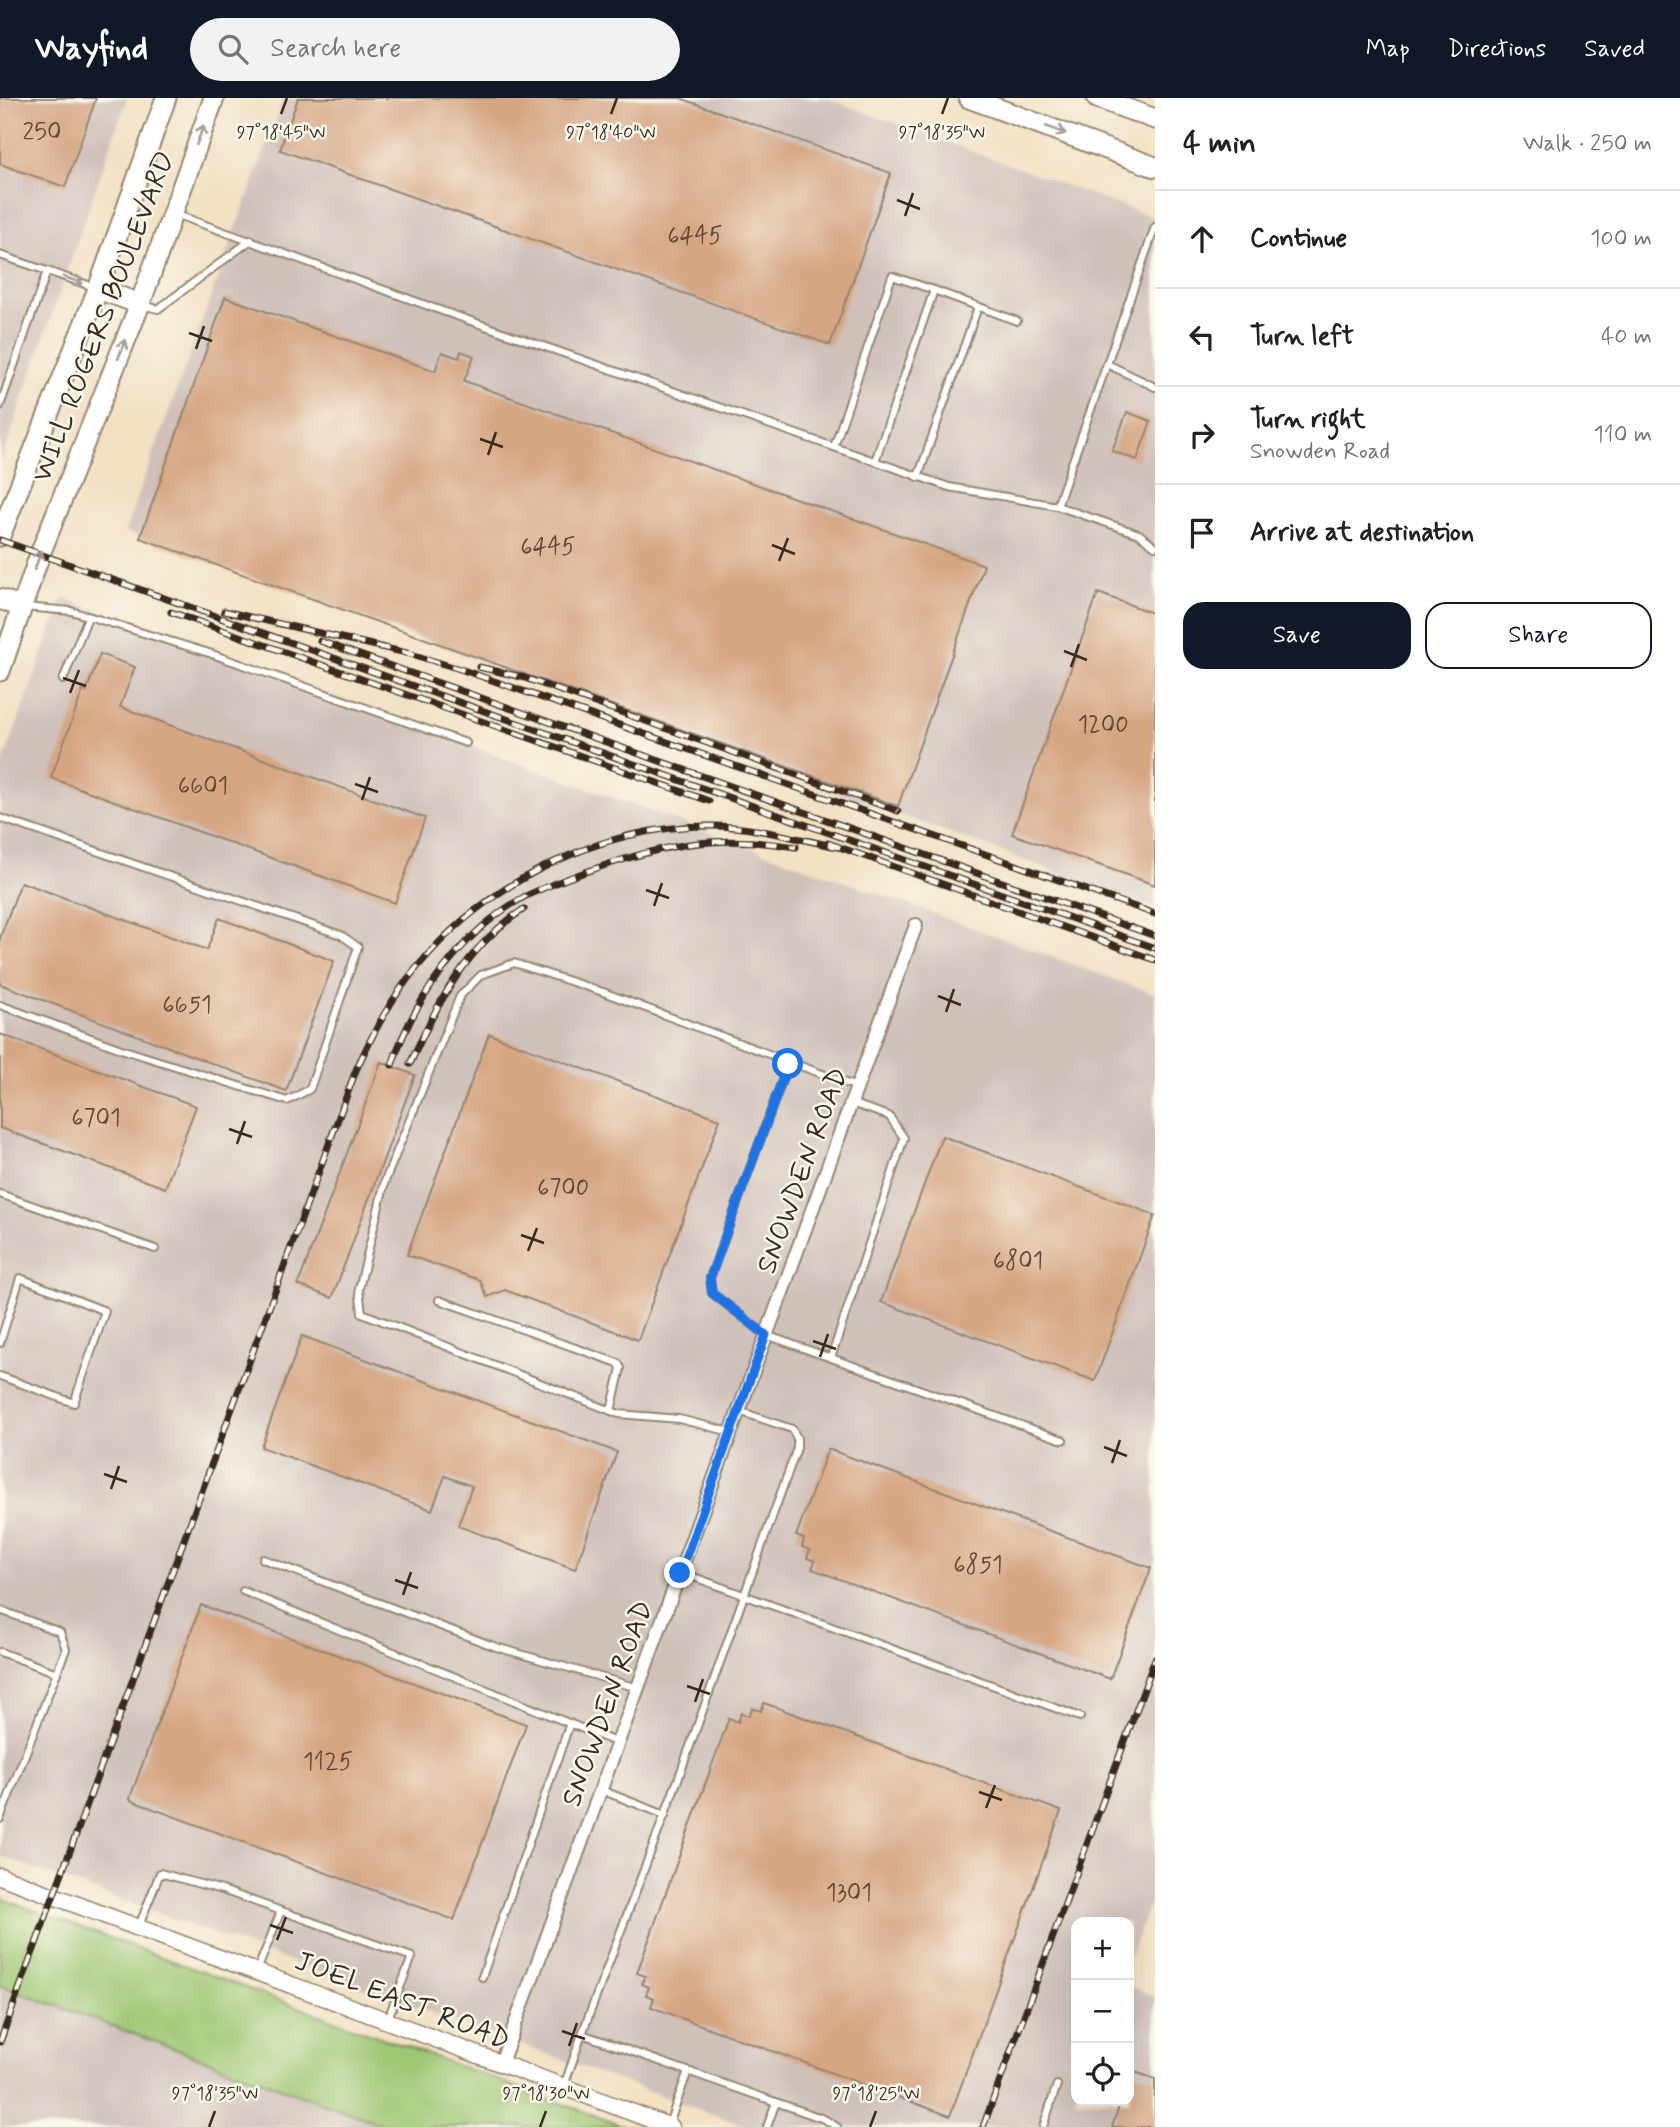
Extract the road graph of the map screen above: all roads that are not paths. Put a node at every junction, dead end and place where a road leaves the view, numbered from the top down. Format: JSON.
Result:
{"nodes":[{"id":1,"x":166,"y":98,"type":"edge"},
{"id":2,"x":214,"y":98,"type":"edge"},
{"id":3,"x":969,"y":98,"type":"edge"},
{"id":4,"x":1097,"y":98,"type":"edge"},
{"id":5,"x":1155,"y":119,"type":"edge"},
{"id":6,"x":1155,"y":167,"type":"edge"},
{"id":7,"x":173,"y":213,"type":"junction"},
{"id":8,"x":1155,"y":227,"type":"edge"},
{"id":9,"x":251,"y":240,"type":"junction"},
{"id":10,"x":0,"y":255,"type":"edge"},
{"id":11,"x":47,"y":271,"type":"junction"},
{"id":12,"x":99,"y":289,"type":"junction"},
{"id":13,"x":934,"y":290,"type":"junction"},
{"id":14,"x":141,"y":304,"type":"junction"},
{"id":15,"x":978,"y":307,"type":"junction"},
{"id":16,"x":1017,"y":321,"type":"dead end"},
{"id":17,"x":1107,"y":364,"type":"junction"},
{"id":18,"x":1155,"y":387,"type":"edge"},
{"id":19,"x":0,"y":406,"type":"edge"},
{"id":20,"x":834,"y":447,"type":"junction"},
{"id":21,"x":875,"y":461,"type":"junction"},
{"id":22,"x":918,"y":477,"type":"junction"},
{"id":23,"x":1057,"y":506,"type":"junction"},
{"id":24,"x":0,"y":536,"type":"edge"},
{"id":25,"x":1155,"y":546,"type":"edge"},
{"id":26,"x":0,"y":598,"type":"edge"},
{"id":27,"x":22,"y":607,"type":"junction"},
{"id":28,"x":88,"y":617,"type":"junction"},
{"id":29,"x":0,"y":671,"type":"edge"},
{"id":30,"x":63,"y":680,"type":"dead end"},
{"id":31,"x":466,"y":743,"type":"dead end"},
{"id":32,"x":0,"y":818,"type":"edge"},
{"id":33,"x":916,"y":925,"type":"dead end"},
{"id":34,"x":0,"y":1005,"type":"edge"},
{"id":35,"x":788,"y":1064,"type":"junction"},
{"id":36,"x":857,"y":1087,"type":"junction"},
{"id":37,"x":851,"y":1103,"type":"junction"},
{"id":38,"x":0,"y":1194,"type":"edge"},
{"id":39,"x":155,"y":1250,"type":"dead end"},
{"id":40,"x":439,"y":1300,"type":"dead end"},
{"id":41,"x":766,"y":1335,"type":"junction"},
{"id":42,"x":0,"y":1343,"type":"edge"},
{"id":43,"x":831,"y":1358,"type":"junction"},
{"id":44,"x":0,"y":1376,"type":"edge"},
{"id":45,"x":611,"y":1411,"type":"junction"},
{"id":46,"x":739,"y":1411,"type":"junction"},
{"id":47,"x":731,"y":1432,"type":"junction"},
{"id":48,"x":1063,"y":1440,"type":"dead end"},
{"id":49,"x":263,"y":1559,"type":"dead end"},
{"id":50,"x":680,"y":1573,"type":"junction"},
{"id":51,"x":243,"y":1591,"type":"dead end"},
{"id":52,"x":746,"y":1594,"type":"junction"},
{"id":53,"x":0,"y":1610,"type":"edge"},
{"id":54,"x":0,"y":1652,"type":"edge"},
{"id":55,"x":57,"y":1673,"type":"junction"},
{"id":56,"x":638,"y":1688,"type":"junction"},
{"id":57,"x":1080,"y":1717,"type":"dead end"},
{"id":58,"x":570,"y":1723,"type":"junction"},
{"id":59,"x":618,"y":1743,"type":"junction"},
{"id":60,"x":601,"y":1790,"type":"junction"},
{"id":61,"x":665,"y":1815,"type":"junction"},
{"id":62,"x":0,"y":1819,"type":"edge"},
{"id":63,"x":0,"y":1876,"type":"edge"},
{"id":64,"x":281,"y":1911,"type":"junction"},
{"id":65,"x":138,"y":1928,"type":"junction"},
{"id":66,"x":256,"y":1972,"type":"junction"},
{"id":67,"x":482,"y":1977,"type":"dead end"},
{"id":68,"x":387,"y":2021,"type":"junction"},
{"id":69,"x":582,"y":2034,"type":"junction"},
{"id":70,"x":501,"y":2063,"type":"junction"},
{"id":71,"x":688,"y":2071,"type":"junction"},
{"id":72,"x":1057,"y":2085,"type":"dead end"},
{"id":73,"x":564,"y":2087,"type":"junction"},
{"id":74,"x":776,"y":2102,"type":"junction"},
{"id":75,"x":669,"y":2127,"type":"edge"},
{"id":76,"x":767,"y":2127,"type":"edge"},
{"id":77,"x":837,"y":2127,"type":"edge"},
{"id":78,"x":1043,"y":2127,"type":"edge"}],
"edges":[{"from":1,"to":12,"type":"main road","name":"WILL ROGERS BOULEVARD"},
{"from":7,"to":2,"type":"main road","name":"WILL ROGERS BOULEVARD","one_way":true},
{"from":3,"to":6,"type":"main road","one_way":true},
{"from":4,"to":5,"type":"main road"},
{"from":7,"to":9,"type":"lane"},
{"from":7,"to":14,"type":"main road","name":"WILL ROGERS BOULEVARD"},
{"from":8,"to":17,"type":"lane"},
{"from":9,"to":14,"type":"lane"},
{"from":9,"to":20,"type":"lane"},
{"from":10,"to":11,"type":"lane"},
{"from":11,"to":12,"type":"lane","one_way":true},
{"from":11,"to":19,"type":"lane"},
{"from":12,"to":14,"type":"main road"},
{"from":12,"to":24,"type":"main road","name":"WILL ROGERS BOULEVARD"},
{"from":13,"to":15,"type":"lane"},
{"from":13,"to":20,"type":"lane"},
{"from":13,"to":21,"type":"lane"},
{"from":27,"to":14,"type":"main road","name":"WILL ROGERS BOULEVARD","one_way":true},
{"from":15,"to":16,"type":"lane"},
{"from":15,"to":22,"type":"lane"},
{"from":17,"to":18,"type":"lane"},
{"from":17,"to":23,"type":"lane"},
{"from":20,"to":21,"type":"lane"},
{"from":21,"to":22,"type":"lane"},
{"from":22,"to":23,"type":"lane"},
{"from":23,"to":25,"type":"lane"},
{"from":26,"to":27,"type":"main road"},
{"from":27,"to":28,"type":"lane"},
{"from":27,"to":29,"type":"main road","name":"WILL ROGERS BOULEVARD"},
{"from":28,"to":30,"type":"lane"},
{"from":28,"to":31,"type":"lane"},
{"from":32,"to":34,"type":"lane"},
{"from":33,"to":36,"type":"street","name":"SNOWDEN ROAD"},
{"from":35,"to":36,"type":"lane"},
{"from":35,"to":41,"type":"lane"},
{"from":35,"to":45,"type":"lane"},
{"from":36,"to":37,"type":"street","name":"SNOWDEN ROAD"},
{"from":37,"to":41,"type":"street","name":"SNOWDEN ROAD"},
{"from":37,"to":43,"type":"lane"},
{"from":38,"to":39,"type":"lane"},
{"from":40,"to":45,"type":"lane"},
{"from":41,"to":43,"type":"lane"},
{"from":41,"to":46,"type":"street","name":"SNOWDEN ROAD"},
{"from":42,"to":44,"type":"lane"},
{"from":43,"to":48,"type":"lane"},
{"from":45,"to":47,"type":"lane"},
{"from":46,"to":47,"type":"street","name":"SNOWDEN ROAD"},
{"from":46,"to":52,"type":"lane"},
{"from":47,"to":50,"type":"street","name":"SNOWDEN ROAD"},
{"from":49,"to":56,"type":"lane"},
{"from":50,"to":52,"type":"lane"},
{"from":50,"to":56,"type":"street","name":"SNOWDEN ROAD"},
{"from":51,"to":58,"type":"lane"},
{"from":52,"to":57,"type":"lane"},
{"from":52,"to":61,"type":"lane"},
{"from":53,"to":55,"type":"lane"},
{"from":54,"to":55,"type":"lane"},
{"from":55,"to":62,"type":"lane"},
{"from":56,"to":59,"type":"street","name":"SNOWDEN ROAD"},
{"from":58,"to":59,"type":"lane"},
{"from":58,"to":67,"type":"lane"},
{"from":59,"to":60,"type":"street","name":"SNOWDEN ROAD"},
{"from":60,"to":61,"type":"lane"},
{"from":60,"to":70,"type":"street","name":"SNOWDEN ROAD"},
{"from":61,"to":69,"type":"lane"},
{"from":63,"to":65,"type":"street","name":"JOEL EAST ROAD"},
{"from":64,"to":65,"type":"lane"},
{"from":64,"to":66,"type":"lane"},
{"from":64,"to":68,"type":"lane"},
{"from":65,"to":66,"type":"street","name":"JOEL EAST ROAD"},
{"from":66,"to":68,"type":"street","name":"JOEL EAST ROAD"},
{"from":68,"to":70,"type":"street","name":"JOEL EAST ROAD"},
{"from":69,"to":71,"type":"lane"},
{"from":69,"to":73,"type":"lane"},
{"from":70,"to":73,"type":"street","name":"JOEL EAST ROAD"},
{"from":71,"to":74,"type":"lane"},
{"from":71,"to":75,"type":"lane"},
{"from":72,"to":78,"type":"lane"},
{"from":73,"to":75,"type":"street","name":"JOEL EAST ROAD"},
{"from":74,"to":76,"type":"lane"},
{"from":74,"to":77,"type":"lane"}]}
